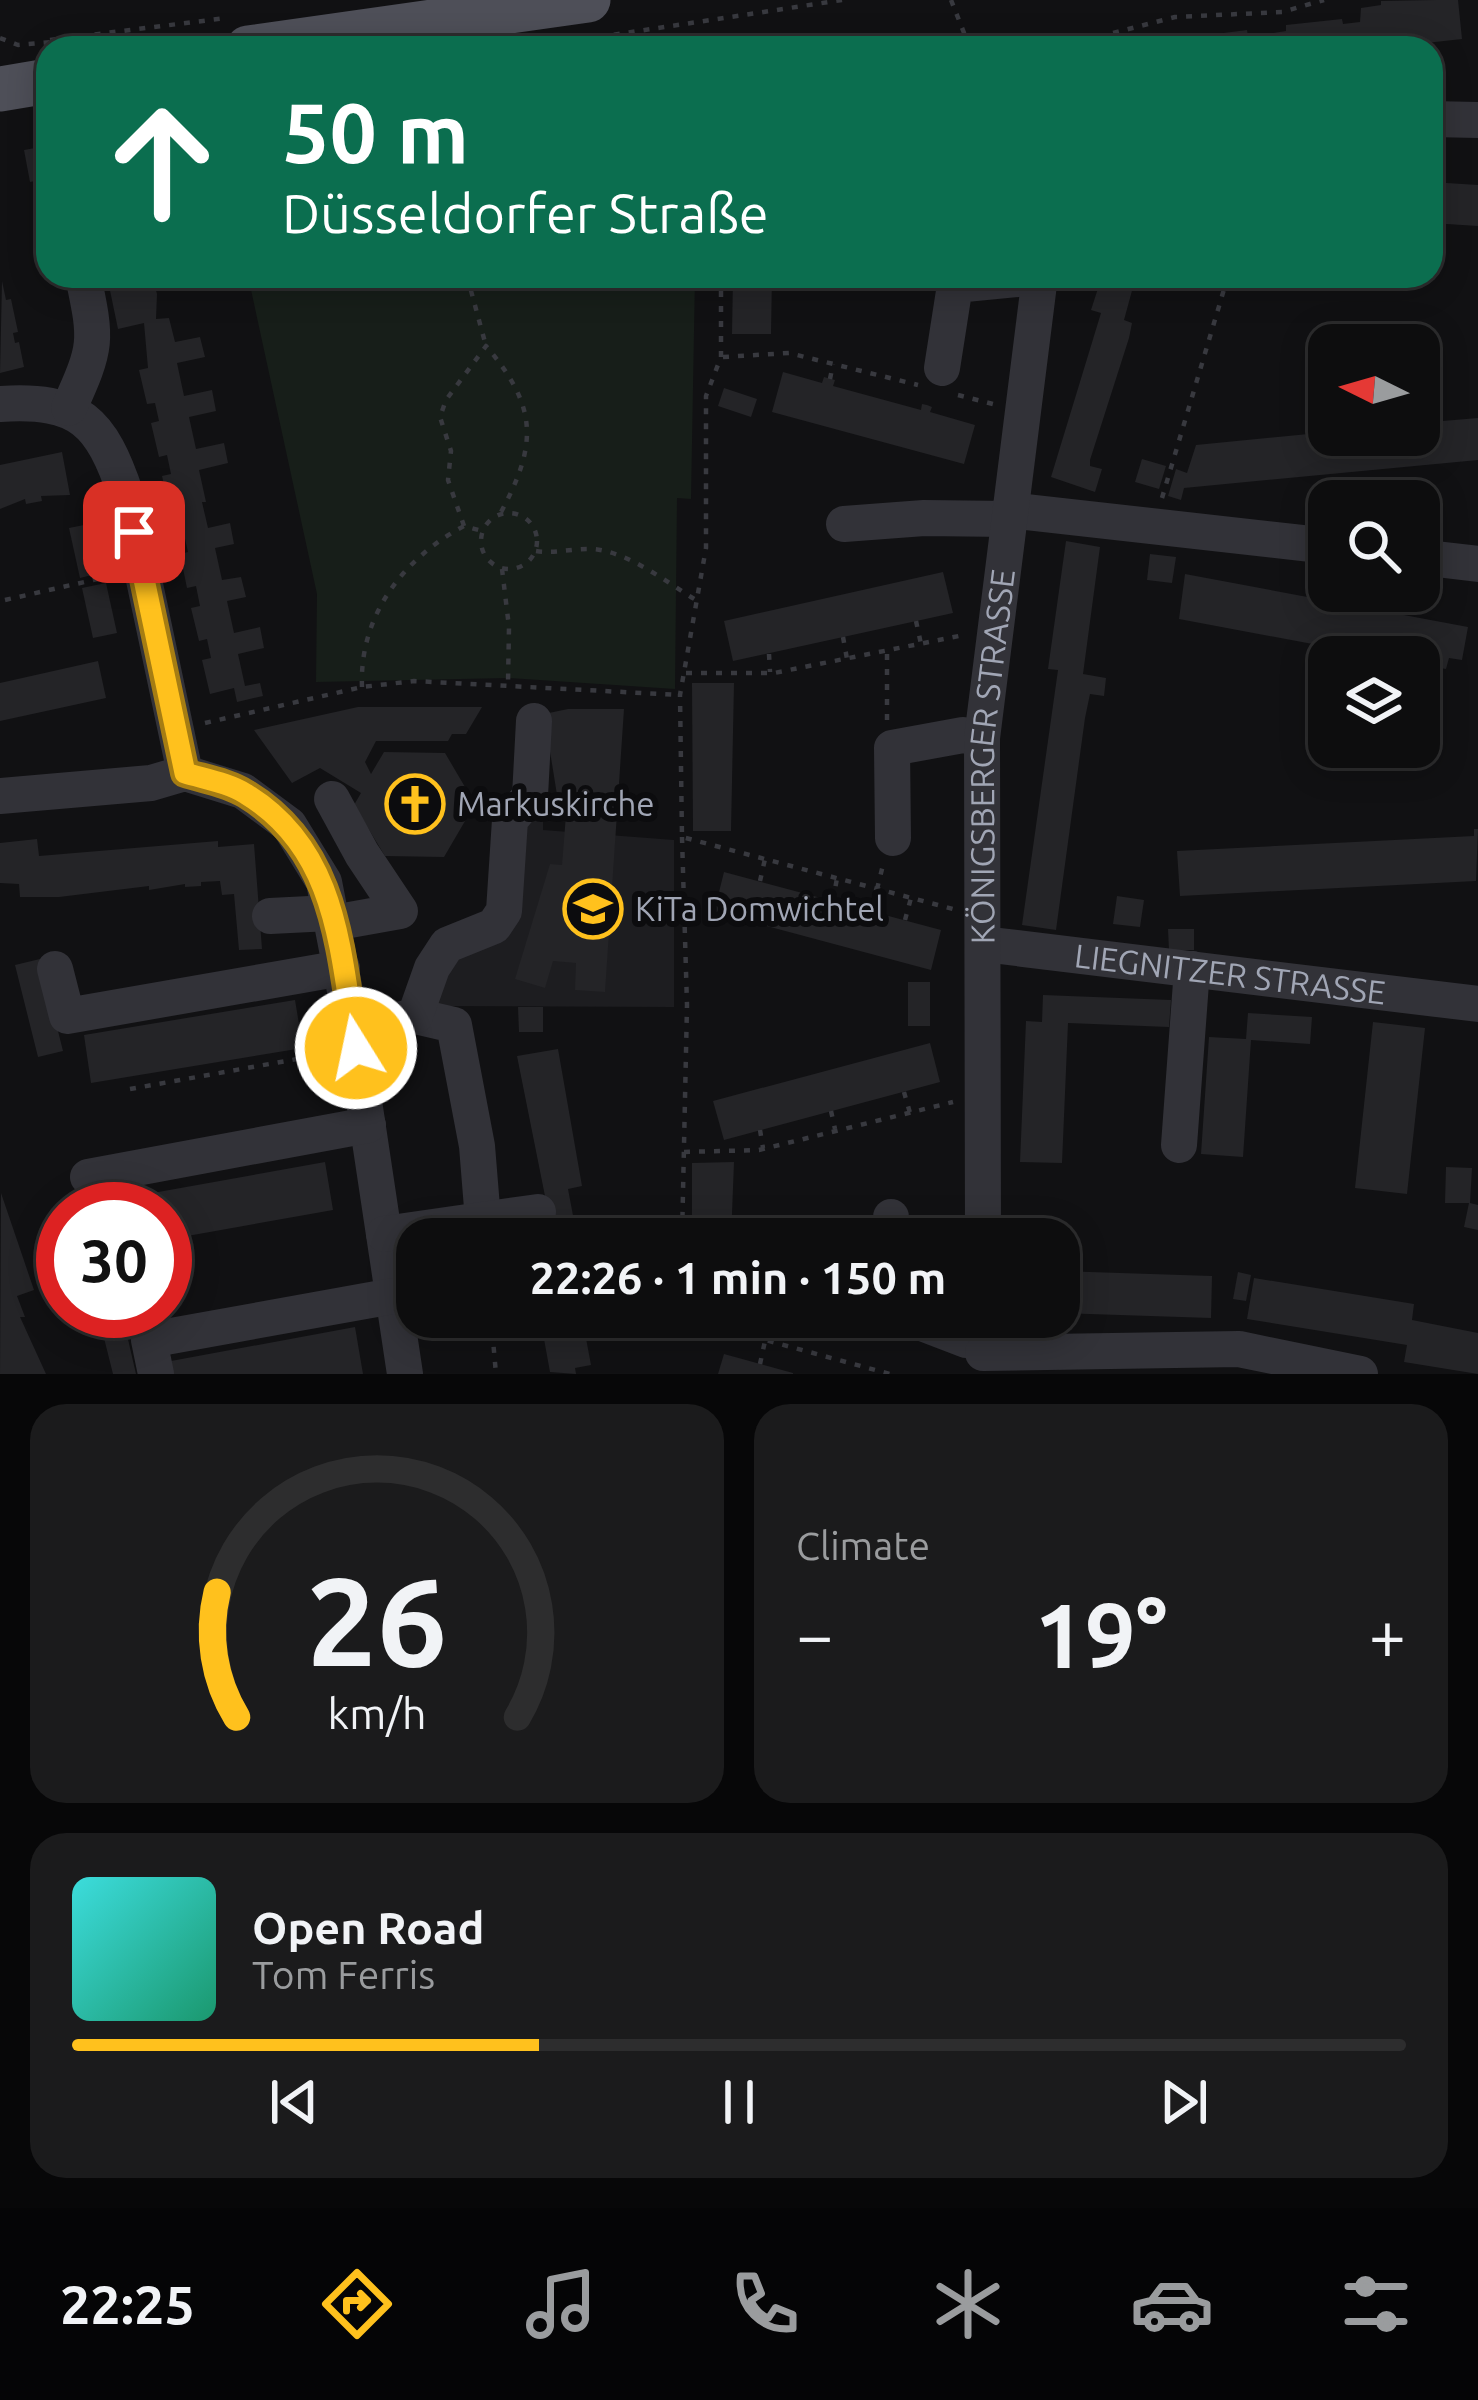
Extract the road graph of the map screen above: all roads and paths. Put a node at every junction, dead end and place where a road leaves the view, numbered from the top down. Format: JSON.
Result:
{"nodes":[{"id":1,"x":842,"y":0,"type":"edge"},
{"id":2,"x":951,"y":0,"type":"edge"},
{"id":3,"x":1324,"y":0,"type":"edge"},
{"id":4,"x":590,"y":19,"type":"edge"},
{"id":5,"x":240,"y":32,"type":"edge"},
{"id":6,"x":208,"y":36,"type":"edge"},
{"id":7,"x":965,"y":36,"type":"edge"},
{"id":8,"x":1101,"y":36,"type":"edge"},
{"id":9,"x":0,"y":38,"type":"edge"},
{"id":10,"x":36,"y":51,"type":"edge"},
{"id":11,"x":36,"y":65,"type":"edge"},
{"id":12,"x":0,"y":88,"type":"edge"},
{"id":13,"x":1443,"y":119,"type":"edge"},
{"id":14,"x":1478,"y":120,"type":"edge"},
{"id":15,"x":85,"y":288,"type":"edge"},
{"id":16,"x":470,"y":288,"type":"edge"},
{"id":17,"x":721,"y":288,"type":"edge"},
{"id":18,"x":955,"y":288,"type":"edge"},
{"id":19,"x":1038,"y":288,"type":"edge"},
{"id":20,"x":1224,"y":288,"type":"edge"},
{"id":21,"x":733,"y":300,"type":"dead end"},
{"id":22,"x":721,"y":301,"type":"junction"},
{"id":23,"x":486,"y":346,"type":"junction"},
{"id":24,"x":721,"y":357,"type":"junction"},
{"id":25,"x":833,"y":364,"type":"junction"},
{"id":26,"x":830,"y":379,"type":"dead end"},
{"id":27,"x":944,"y":384,"type":"junction"},
{"id":28,"x":0,"y":404,"type":"edge"},
{"id":29,"x":69,"y":408,"type":"junction"},
{"id":30,"x":1022,"y":412,"type":"junction"},
{"id":31,"x":500,"y":514,"type":"junction"},
{"id":32,"x":1009,"y":514,"type":"junction"},
{"id":33,"x":844,"y":524,"type":"dead end"},
{"id":34,"x":464,"y":526,"type":"junction"},
{"id":35,"x":1154,"y":527,"type":"junction"},
{"id":36,"x":482,"y":531,"type":"junction"},
{"id":37,"x":1308,"y":544,"type":"edge"},
{"id":38,"x":536,"y":551,"type":"junction"},
{"id":39,"x":1440,"y":559,"type":"edge"},
{"id":40,"x":1478,"y":564,"type":"edge"},
{"id":41,"x":142,"y":569,"type":"junction"},
{"id":42,"x":502,"y":569,"type":"junction"},
{"id":43,"x":5,"y":599,"type":"dead end"},
{"id":44,"x":697,"y":600,"type":"junction"},
{"id":45,"x":916,"y":621,"type":"dead end"},
{"id":46,"x":994,"y":629,"type":"junction"},
{"id":47,"x":843,"y":637,"type":"dead end"},
{"id":48,"x":921,"y":644,"type":"junction"},
{"id":49,"x":887,"y":651,"type":"junction"},
{"id":50,"x":769,"y":653,"type":"dead end"},
{"id":51,"x":848,"y":659,"type":"junction"},
{"id":52,"x":684,"y":673,"type":"junction"},
{"id":53,"x":770,"y":673,"type":"junction"},
{"id":54,"x":508,"y":685,"type":"junction"},
{"id":55,"x":362,"y":687,"type":"junction"},
{"id":56,"x":680,"y":695,"type":"junction"},
{"id":57,"x":692,"y":720,"type":"dead end"},
{"id":58,"x":534,"y":721,"type":"dead end"},
{"id":59,"x":681,"y":721,"type":"junction"},
{"id":60,"x":175,"y":730,"type":"junction"},
{"id":61,"x":982,"y":738,"type":"junction"},
{"id":62,"x":892,"y":748,"type":"junction"},
{"id":63,"x":185,"y":773,"type":"junction"},
{"id":64,"x":682,"y":794,"type":"junction"},
{"id":65,"x":692,"y":794,"type":"dead end"},
{"id":66,"x":0,"y":796,"type":"edge"},
{"id":67,"x":332,"y":799,"type":"dead end"},
{"id":68,"x":682,"y":837,"type":"junction"},
{"id":69,"x":893,"y":838,"type":"dead end"},
{"id":70,"x":765,"y":859,"type":"junction"},
{"id":71,"x":837,"y":878,"type":"junction"},
{"id":72,"x":760,"y":881,"type":"dead end"},
{"id":73,"x":911,"y":898,"type":"junction"},
{"id":74,"x":833,"y":901,"type":"dead end"},
{"id":75,"x":270,"y":916,"type":"dead end"},
{"id":76,"x":332,"y":918,"type":"junction"},
{"id":77,"x":905,"y":920,"type":"dead end"},
{"id":78,"x":982,"y":930,"type":"junction"},
{"id":79,"x":342,"y":968,"type":"junction"},
{"id":80,"x":55,"y":969,"type":"dead end"},
{"id":81,"x":1192,"y":969,"type":"junction"},
{"id":82,"x":1478,"y":1004,"type":"edge"},
{"id":83,"x":415,"y":1016,"type":"junction"},
{"id":84,"x":355,"y":1039,"type":"junction"},
{"id":85,"x":130,"y":1089,"type":"dead end"},
{"id":86,"x":904,"y":1092,"type":"dead end"},
{"id":87,"x":982,"y":1095,"type":"junction"},
{"id":88,"x":831,"y":1111,"type":"dead end"},
{"id":89,"x":910,"y":1113,"type":"junction"},
{"id":90,"x":368,"y":1126,"type":"junction"},
{"id":91,"x":760,"y":1130,"type":"dead end"},
{"id":92,"x":836,"y":1132,"type":"junction"},
{"id":93,"x":1179,"y":1145,"type":"dead end"},
{"id":94,"x":764,"y":1150,"type":"junction"},
{"id":95,"x":684,"y":1152,"type":"junction"},
{"id":96,"x":88,"y":1177,"type":"dead end"},
{"id":97,"x":683,"y":1200,"type":"junction"},
{"id":98,"x":692,"y":1200,"type":"dead end"},
{"id":99,"x":538,"y":1212,"type":"dead end"},
{"id":100,"x":483,"y":1218,"type":"edge"},
{"id":101,"x":497,"y":1218,"type":"edge"},
{"id":102,"x":683,"y":1218,"type":"edge"},
{"id":103,"x":983,"y":1218,"type":"edge"},
{"id":104,"x":396,"y":1232,"type":"edge"},
{"id":105,"x":384,"y":1234,"type":"junction"},
{"id":106,"x":393,"y":1296,"type":"junction"},
{"id":107,"x":493,"y":1338,"type":"edge"},
{"id":108,"x":754,"y":1338,"type":"edge"},
{"id":109,"x":765,"y":1341,"type":"junction"},
{"id":110,"x":983,"y":1346,"type":"edge"},
{"id":111,"x":838,"y":1360,"type":"junction"},
{"id":112,"x":1172,"y":1362,"type":"edge"},
{"id":113,"x":760,"y":1364,"type":"dead end"},
{"id":114,"x":1353,"y":1373,"type":"edge"},
{"id":115,"x":157,"y":1374,"type":"edge"},
{"id":116,"x":405,"y":1374,"type":"edge"},
{"id":117,"x":496,"y":1374,"type":"edge"},
{"id":118,"x":834,"y":1374,"type":"edge"},
{"id":119,"x":890,"y":1374,"type":"edge"}],
"edges":[{"from":1,"to":4,"type":"path"},
{"from":2,"to":7,"type":"path"},
{"from":3,"to":8,"type":"path"},
{"from":4,"to":5,"type":"main road"},
{"from":5,"to":6,"type":"path"},
{"from":9,"to":10,"type":"path"},
{"from":11,"to":12,"type":"main road"},
{"from":13,"to":14,"type":"street"},
{"from":15,"to":29,"type":"street"},
{"from":16,"to":23,"type":"path"},
{"from":17,"to":22,"type":"path"},
{"from":18,"to":27,"type":"street"},
{"from":19,"to":30,"type":"street","name":"KÖNIGSBERGER STRASSE"},
{"from":20,"to":35,"type":"path"},
{"from":21,"to":22,"type":"path"},
{"from":22,"to":24,"type":"path"},
{"from":23,"to":31,"type":"path"},
{"from":23,"to":34,"type":"path"},
{"from":24,"to":25,"type":"path"},
{"from":24,"to":44,"type":"path"},
{"from":25,"to":26,"type":"path"},
{"from":25,"to":27,"type":"path"},
{"from":27,"to":30,"type":"path"},
{"from":28,"to":29,"type":"street"},
{"from":29,"to":41,"type":"street"},
{"from":30,"to":32,"type":"street","name":"KÖNIGSBERGER STRASSE"},
{"from":31,"to":36,"type":"path"},
{"from":31,"to":38,"type":"path"},
{"from":32,"to":33,"type":"street"},
{"from":32,"to":35,"type":"street"},
{"from":32,"to":46,"type":"street","name":"KÖNIGSBERGER STRASSE"},
{"from":34,"to":36,"type":"path"},
{"from":34,"to":55,"type":"path"},
{"from":35,"to":37,"type":"street"},
{"from":36,"to":42,"type":"path"},
{"from":38,"to":42,"type":"path"},
{"from":38,"to":44,"type":"path"},
{"from":39,"to":40,"type":"street"},
{"from":41,"to":43,"type":"path"},
{"from":41,"to":60,"type":"street"},
{"from":42,"to":54,"type":"path"},
{"from":44,"to":52,"type":"path"},
{"from":45,"to":48,"type":"path"},
{"from":46,"to":48,"type":"path"},
{"from":46,"to":61,"type":"street","name":"KÖNIGSBERGER STRASSE"},
{"from":47,"to":51,"type":"path"},
{"from":48,"to":49,"type":"path"},
{"from":49,"to":51,"type":"path"},
{"from":49,"to":62,"type":"path"},
{"from":50,"to":53,"type":"path"},
{"from":51,"to":53,"type":"path"},
{"from":52,"to":53,"type":"path"},
{"from":52,"to":56,"type":"path"},
{"from":54,"to":55,"type":"path"},
{"from":54,"to":56,"type":"path"},
{"from":55,"to":60,"type":"path"},
{"from":56,"to":59,"type":"path"},
{"from":57,"to":59,"type":"path"},
{"from":58,"to":83,"type":"street"},
{"from":59,"to":64,"type":"path"},
{"from":60,"to":63,"type":"street"},
{"from":61,"to":62,"type":"street"},
{"from":61,"to":78,"type":"street","name":"KÖNIGSBERGER STRASSE"},
{"from":62,"to":69,"type":"street"},
{"from":63,"to":66,"type":"street"},
{"from":63,"to":76,"type":"street"},
{"from":64,"to":65,"type":"path"},
{"from":64,"to":68,"type":"path"},
{"from":67,"to":76,"type":"street"},
{"from":68,"to":70,"type":"path"},
{"from":68,"to":95,"type":"path"},
{"from":70,"to":71,"type":"path"},
{"from":70,"to":72,"type":"path"},
{"from":71,"to":73,"type":"path"},
{"from":71,"to":74,"type":"path"},
{"from":73,"to":77,"type":"path"},
{"from":73,"to":78,"type":"path"},
{"from":75,"to":76,"type":"street"},
{"from":76,"to":79,"type":"street"},
{"from":78,"to":81,"type":"street","name":"LIEGNITZER STRASSE"},
{"from":78,"to":87,"type":"street","name":"KÖNIGSBERGER STRASSE"},
{"from":79,"to":80,"type":"street"},
{"from":79,"to":84,"type":"street"},
{"from":81,"to":82,"type":"street","name":"LIEGNITZER STRASSE"},
{"from":81,"to":93,"type":"street"},
{"from":83,"to":84,"type":"street"},
{"from":83,"to":100,"type":"street"},
{"from":84,"to":85,"type":"path"},
{"from":84,"to":90,"type":"street"},
{"from":86,"to":89,"type":"path"},
{"from":87,"to":89,"type":"path"},
{"from":87,"to":103,"type":"street","name":"KÖNIGSBERGER STRASSE"},
{"from":88,"to":92,"type":"path"},
{"from":89,"to":92,"type":"path"},
{"from":90,"to":96,"type":"street"},
{"from":90,"to":105,"type":"street"},
{"from":91,"to":94,"type":"path"},
{"from":92,"to":94,"type":"path"},
{"from":94,"to":95,"type":"path"},
{"from":95,"to":97,"type":"path"},
{"from":97,"to":98,"type":"path"},
{"from":97,"to":102,"type":"path"},
{"from":99,"to":101,"type":"street"},
{"from":104,"to":105,"type":"street"},
{"from":105,"to":106,"type":"street"},
{"from":106,"to":115,"type":"street"},
{"from":106,"to":116,"type":"street"},
{"from":107,"to":117,"type":"path"},
{"from":108,"to":109,"type":"path"},
{"from":109,"to":111,"type":"path"},
{"from":109,"to":113,"type":"path"},
{"from":110,"to":112,"type":"street"},
{"from":111,"to":118,"type":"path"},
{"from":111,"to":119,"type":"path"},
{"from":112,"to":114,"type":"street"}]}
